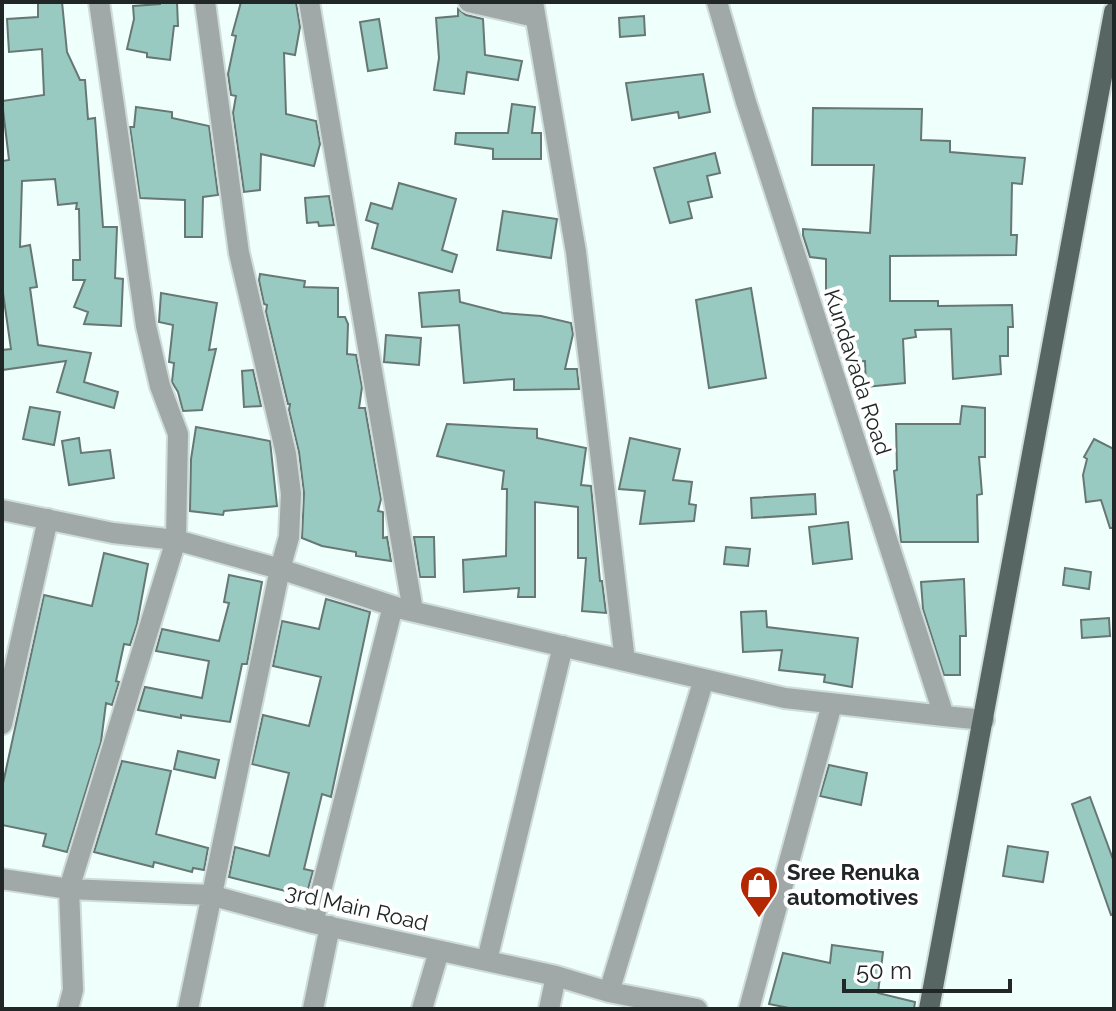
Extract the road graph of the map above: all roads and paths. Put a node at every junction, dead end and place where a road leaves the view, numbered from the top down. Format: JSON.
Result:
{"nodes":[{"id":1,"x":99,"y":2,"type":"edge"},
{"id":2,"x":205,"y":2,"type":"edge"},
{"id":3,"x":309,"y":2,"type":"edge"},
{"id":4,"x":469,"y":2,"type":"edge"},
{"id":5,"x":717,"y":2,"type":"edge"},
{"id":6,"x":534,"y":10,"type":"edge"},
{"id":7,"x":1113,"y":24,"type":"edge"},
{"id":8,"x":2,"y":510,"type":"edge"},
{"id":9,"x":48,"y":519,"type":"junction"},
{"id":10,"x":176,"y":540,"type":"junction"},
{"id":11,"x":280,"y":569,"type":"junction"},
{"id":12,"x":403,"y":608,"type":"junction"},
{"id":13,"x":563,"y":646,"type":"junction"},
{"id":14,"x":625,"y":661,"type":"junction"},
{"id":15,"x":704,"y":679,"type":"junction"},
{"id":16,"x":832,"y":704,"type":"junction"},
{"id":17,"x":944,"y":716,"type":"junction"},
{"id":18,"x":984,"y":720,"type":"junction"},
{"id":19,"x":2,"y":724,"type":"edge"},
{"id":20,"x":2,"y":879,"type":"edge"},
{"id":21,"x":69,"y":889,"type":"junction"},
{"id":22,"x":210,"y":895,"type":"junction"},
{"id":23,"x":322,"y":925,"type":"junction"},
{"id":24,"x":439,"y":951,"type":"junction"},
{"id":25,"x":487,"y":960,"type":"junction"},
{"id":26,"x":556,"y":976,"type":"junction"},
{"id":27,"x":609,"y":992,"type":"junction"},
{"id":28,"x":68,"y":1009,"type":"edge"},
{"id":29,"x":188,"y":1009,"type":"edge"},
{"id":30,"x":313,"y":1009,"type":"edge"},
{"id":31,"x":422,"y":1009,"type":"edge"},
{"id":32,"x":549,"y":1009,"type":"edge"},
{"id":33,"x":697,"y":1009,"type":"edge"},
{"id":34,"x":749,"y":1009,"type":"edge"},
{"id":35,"x":929,"y":1009,"type":"edge"}],
"edges":[{"from":1,"to":10,"type":"street"},
{"from":2,"to":11,"type":"street"},
{"from":3,"to":12,"type":"street"},
{"from":4,"to":6,"type":"street"},
{"from":5,"to":17,"type":"street","name":"Kundavada Road"},
{"from":6,"to":14,"type":"street"},
{"from":7,"to":18,"type":"main road"},
{"from":8,"to":9,"type":"street"},
{"from":9,"to":10,"type":"street"},
{"from":9,"to":19,"type":"street"},
{"from":10,"to":11,"type":"street"},
{"from":10,"to":21,"type":"street"},
{"from":11,"to":12,"type":"street"},
{"from":11,"to":22,"type":"street"},
{"from":12,"to":13,"type":"street"},
{"from":12,"to":23,"type":"street"},
{"from":13,"to":14,"type":"street"},
{"from":13,"to":25,"type":"street"},
{"from":14,"to":15,"type":"street"},
{"from":15,"to":16,"type":"street"},
{"from":15,"to":27,"type":"street"},
{"from":16,"to":17,"type":"street"},
{"from":16,"to":34,"type":"street"},
{"from":17,"to":18,"type":"street"},
{"from":18,"to":35,"type":"main road"},
{"from":20,"to":21,"type":"street","name":"3rd Main Road"},
{"from":21,"to":22,"type":"street","name":"3rd Main Road"},
{"from":21,"to":28,"type":"street"},
{"from":22,"to":23,"type":"street","name":"3rd Main Road"},
{"from":22,"to":29,"type":"street"},
{"from":23,"to":24,"type":"street","name":"3rd Main Road"},
{"from":23,"to":30,"type":"street"},
{"from":24,"to":25,"type":"street","name":"3rd Main Road"},
{"from":24,"to":31,"type":"street"},
{"from":25,"to":26,"type":"street","name":"3rd Main Road"},
{"from":26,"to":27,"type":"street","name":"3rd Main Road"},
{"from":26,"to":32,"type":"street"},
{"from":27,"to":33,"type":"street","name":"3rd Main Road"}]}
